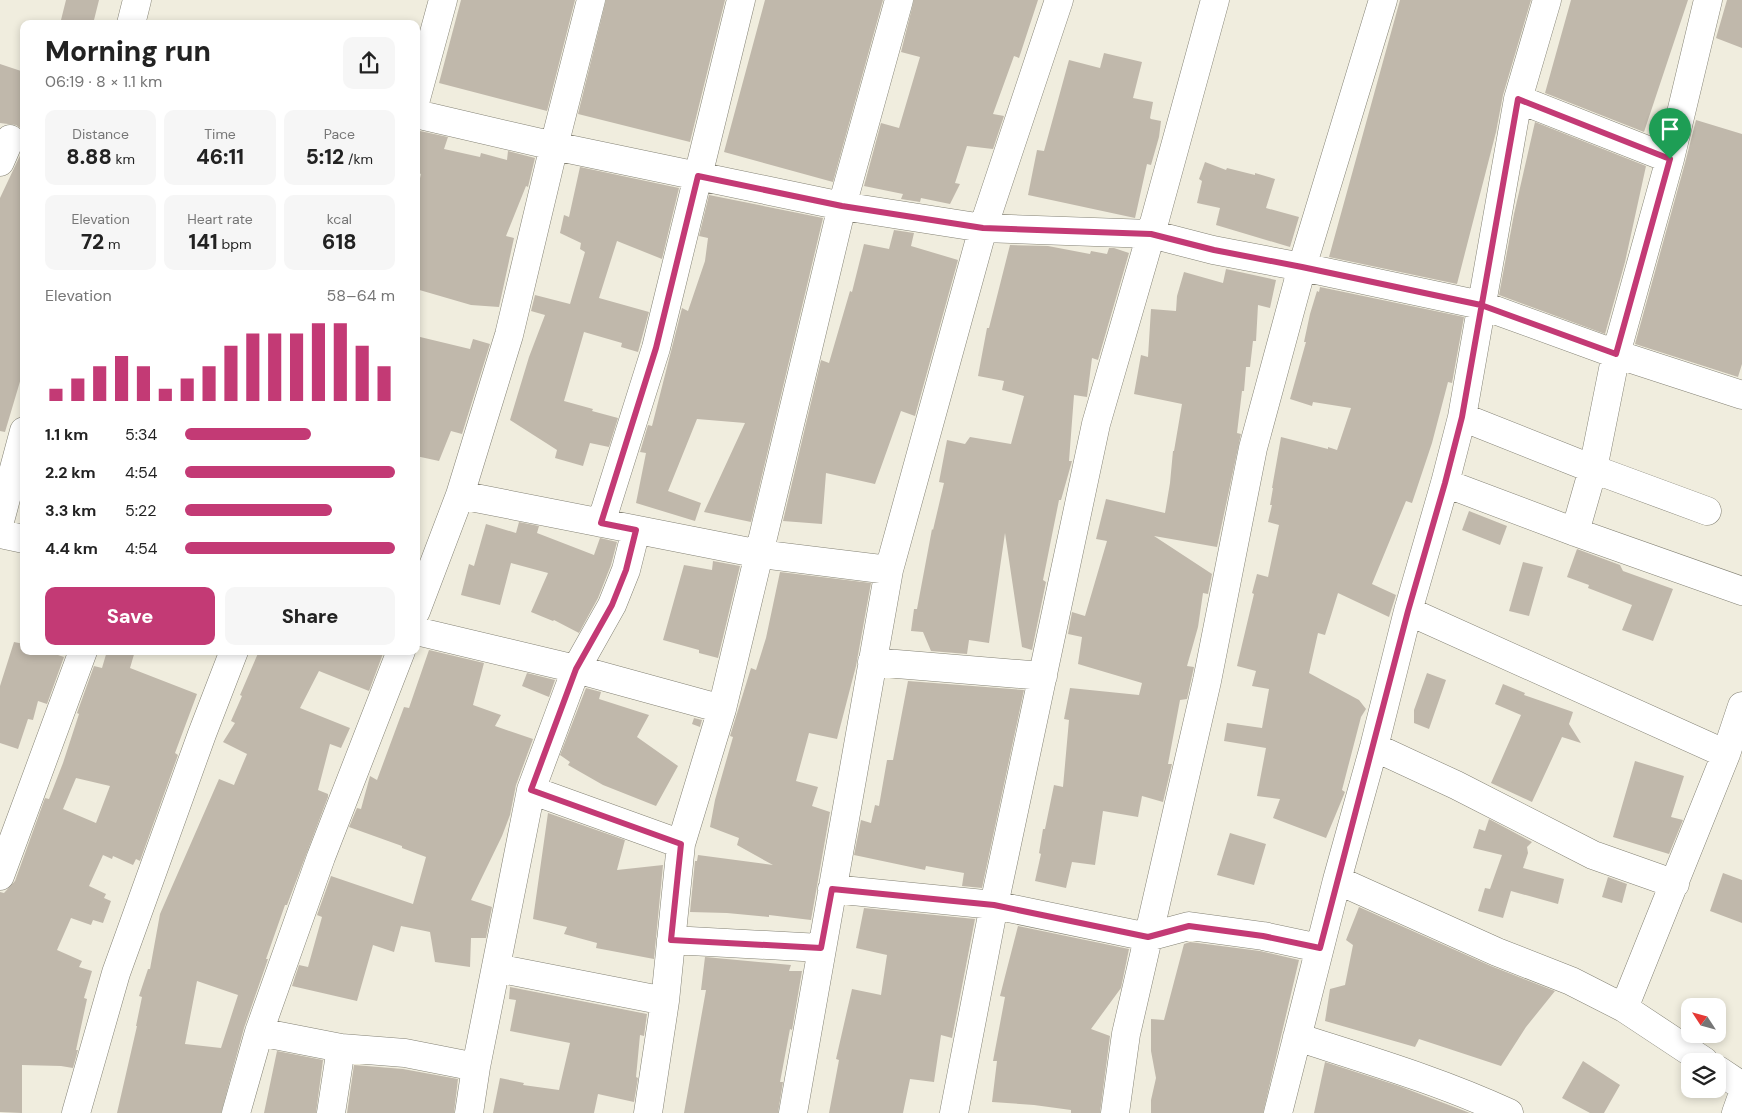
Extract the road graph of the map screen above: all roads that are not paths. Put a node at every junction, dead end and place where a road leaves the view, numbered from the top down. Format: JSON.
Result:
{"nodes":[{"id":1,"x":137,"y":0,"type":"edge"},
{"id":2,"x":443,"y":0,"type":"edge"},
{"id":3,"x":591,"y":0,"type":"edge"},
{"id":4,"x":741,"y":0,"type":"edge"},
{"id":5,"x":899,"y":0,"type":"edge"},
{"id":6,"x":1059,"y":0,"type":"edge"},
{"id":7,"x":1215,"y":0,"type":"edge"},
{"id":8,"x":1383,"y":0,"type":"edge"},
{"id":9,"x":1547,"y":0,"type":"edge"},
{"id":10,"x":1708,"y":0,"type":"edge"},
{"id":11,"x":132,"y":20,"type":"edge"},
{"id":12,"x":420,"y":84,"type":"edge"},
{"id":13,"x":1518,"y":99,"type":"junction"},
{"id":14,"x":420,"y":115,"type":"edge"},
{"id":15,"x":554,"y":146,"type":"junction"},
{"id":16,"x":1670,"y":159,"type":"junction"},
{"id":17,"x":698,"y":176,"type":"junction"},
{"id":18,"x":842,"y":206,"type":"junction"},
{"id":19,"x":983,"y":228,"type":"junction"},
{"id":20,"x":1151,"y":234,"type":"junction"},
{"id":21,"x":1302,"y":267,"type":"junction"},
{"id":22,"x":1481,"y":305,"type":"junction"},
{"id":23,"x":1616,"y":354,"type":"junction"},
{"id":24,"x":1742,"y":395,"type":"edge"},
{"id":25,"x":1462,"y":417,"type":"junction"},
{"id":26,"x":20,"y":446,"type":"edge"},
{"id":27,"x":1593,"y":469,"type":"junction"},
{"id":28,"x":1445,"y":483,"type":"junction"},
{"id":29,"x":460,"y":495,"type":"junction"},
{"id":30,"x":1707,"y":511,"type":"dead end"},
{"id":31,"x":0,"y":521,"type":"edge"},
{"id":32,"x":601,"y":523,"type":"junction"},
{"id":33,"x":636,"y":530,"type":"junction"},
{"id":34,"x":1575,"y":532,"type":"junction"},
{"id":35,"x":0,"y":534,"type":"edge"},
{"id":36,"x":20,"y":538,"type":"edge"},
{"id":37,"x":760,"y":554,"type":"junction"},
{"id":38,"x":889,"y":570,"type":"junction"},
{"id":39,"x":1742,"y":591,"type":"edge"},
{"id":40,"x":420,"y":600,"type":"edge"},
{"id":41,"x":1408,"y":611,"type":"junction"},
{"id":42,"x":420,"y":632,"type":"edge"},
{"id":43,"x":82,"y":655,"type":"edge"},
{"id":44,"x":232,"y":655,"type":"edge"},
{"id":45,"x":399,"y":655,"type":"edge"},
{"id":46,"x":872,"y":662,"type":"junction"},
{"id":47,"x":576,"y":669,"type":"junction"},
{"id":48,"x":1043,"y":676,"type":"junction"},
{"id":49,"x":1742,"y":706,"type":"edge"},
{"id":50,"x":722,"y":709,"type":"junction"},
{"id":51,"x":1374,"y":747,"type":"junction"},
{"id":52,"x":1726,"y":754,"type":"junction"},
{"id":53,"x":531,"y":790,"type":"junction"},
{"id":54,"x":681,"y":844,"type":"junction"},
{"id":55,"x":0,"y":876,"type":"edge"},
{"id":56,"x":1337,"y":880,"type":"junction"},
{"id":57,"x":1675,"y":884,"type":"junction"},
{"id":58,"x":832,"y":889,"type":"junction"},
{"id":59,"x":994,"y":905,"type":"junction"},
{"id":60,"x":1148,"y":937,"type":"junction"},
{"id":61,"x":671,"y":940,"type":"junction"},
{"id":62,"x":821,"y":948,"type":"junction"},
{"id":63,"x":1320,"y":948,"type":"junction"},
{"id":64,"x":496,"y":968,"type":"junction"},
{"id":65,"x":665,"y":1001,"type":"junction"},
{"id":66,"x":1624,"y":1008,"type":"junction"},
{"id":67,"x":259,"y":1032,"type":"junction"},
{"id":68,"x":1297,"y":1037,"type":"junction"},
{"id":69,"x":341,"y":1048,"type":"junction"},
{"id":70,"x":1692,"y":1053,"type":"edge"},
{"id":71,"x":476,"y":1067,"type":"junction"},
{"id":72,"x":1726,"y":1075,"type":"edge"},
{"id":73,"x":1742,"y":1086,"type":"edge"},
{"id":74,"x":1742,"y":1096,"type":"edge"},
{"id":75,"x":76,"y":1113,"type":"edge"},
{"id":76,"x":236,"y":1113,"type":"edge"},
{"id":77,"x":331,"y":1113,"type":"edge"},
{"id":78,"x":469,"y":1113,"type":"edge"},
{"id":79,"x":648,"y":1113,"type":"edge"},
{"id":80,"x":793,"y":1113,"type":"edge"},
{"id":81,"x":954,"y":1113,"type":"edge"},
{"id":82,"x":1116,"y":1113,"type":"edge"},
{"id":83,"x":1278,"y":1113,"type":"edge"},
{"id":84,"x":1508,"y":1113,"type":"edge"},
{"id":85,"x":1736,"y":1113,"type":"edge"}],
"edges":[{"from":1,"to":11,"type":"street"},
{"from":2,"to":12,"type":"street"},
{"from":3,"to":15,"type":"street"},
{"from":4,"to":17,"type":"street"},
{"from":5,"to":18,"type":"street"},
{"from":6,"to":19,"type":"street"},
{"from":7,"to":20,"type":"street"},
{"from":8,"to":21,"type":"street"},
{"from":9,"to":13,"type":"street"},
{"from":10,"to":16,"type":"street"},
{"from":13,"to":16,"type":"street"},
{"from":13,"to":22,"type":"street"},
{"from":14,"to":15,"type":"street"},
{"from":15,"to":17,"type":"street"},
{"from":15,"to":29,"type":"street"},
{"from":16,"to":23,"type":"street"},
{"from":17,"to":18,"type":"street"},
{"from":17,"to":32,"type":"street"},
{"from":18,"to":19,"type":"street"},
{"from":18,"to":37,"type":"street"},
{"from":19,"to":20,"type":"street"},
{"from":19,"to":38,"type":"street"},
{"from":20,"to":21,"type":"street"},
{"from":20,"to":48,"type":"street"},
{"from":21,"to":22,"type":"street"},
{"from":21,"to":60,"type":"street"},
{"from":22,"to":23,"type":"street"},
{"from":22,"to":25,"type":"street"},
{"from":23,"to":24,"type":"street"},
{"from":23,"to":27,"type":"street"},
{"from":25,"to":27,"type":"street"},
{"from":25,"to":28,"type":"street"},
{"from":26,"to":31,"type":"street"},
{"from":27,"to":30,"type":"street"},
{"from":27,"to":34,"type":"street"},
{"from":28,"to":34,"type":"street"},
{"from":28,"to":41,"type":"street"},
{"from":29,"to":32,"type":"street"},
{"from":29,"to":40,"type":"street"},
{"from":32,"to":33,"type":"street"},
{"from":33,"to":37,"type":"street"},
{"from":33,"to":47,"type":"street"},
{"from":34,"to":39,"type":"street"},
{"from":35,"to":36,"type":"street"},
{"from":37,"to":38,"type":"street"},
{"from":37,"to":50,"type":"street"},
{"from":38,"to":46,"type":"street"},
{"from":41,"to":51,"type":"street"},
{"from":41,"to":52,"type":"street"},
{"from":42,"to":47,"type":"street"},
{"from":43,"to":55,"type":"street"},
{"from":44,"to":75,"type":"street"},
{"from":45,"to":67,"type":"street"},
{"from":46,"to":48,"type":"street"},
{"from":46,"to":58,"type":"street"},
{"from":47,"to":50,"type":"street"},
{"from":47,"to":53,"type":"street"},
{"from":48,"to":59,"type":"street"},
{"from":49,"to":52,"type":"street"},
{"from":50,"to":54,"type":"street"},
{"from":51,"to":56,"type":"street"},
{"from":51,"to":57,"type":"street"},
{"from":52,"to":57,"type":"street"},
{"from":53,"to":54,"type":"street"},
{"from":53,"to":64,"type":"street"},
{"from":54,"to":61,"type":"street"},
{"from":56,"to":63,"type":"street"},
{"from":56,"to":66,"type":"street"},
{"from":57,"to":66,"type":"street"},
{"from":58,"to":59,"type":"street"},
{"from":58,"to":62,"type":"street"},
{"from":59,"to":60,"type":"street"},
{"from":59,"to":81,"type":"street"},
{"from":60,"to":63,"type":"street"},
{"from":60,"to":82,"type":"street"},
{"from":61,"to":62,"type":"street"},
{"from":61,"to":65,"type":"street"},
{"from":62,"to":80,"type":"street"},
{"from":63,"to":68,"type":"street"},
{"from":64,"to":65,"type":"street"},
{"from":64,"to":71,"type":"street"},
{"from":65,"to":79,"type":"street"},
{"from":66,"to":70,"type":"street"},
{"from":67,"to":69,"type":"street"},
{"from":67,"to":76,"type":"street"},
{"from":68,"to":83,"type":"street"},
{"from":68,"to":84,"type":"street"},
{"from":69,"to":71,"type":"street"},
{"from":69,"to":77,"type":"street"},
{"from":71,"to":78,"type":"street"},
{"from":72,"to":73,"type":"street"},
{"from":74,"to":85,"type":"street"}]}
